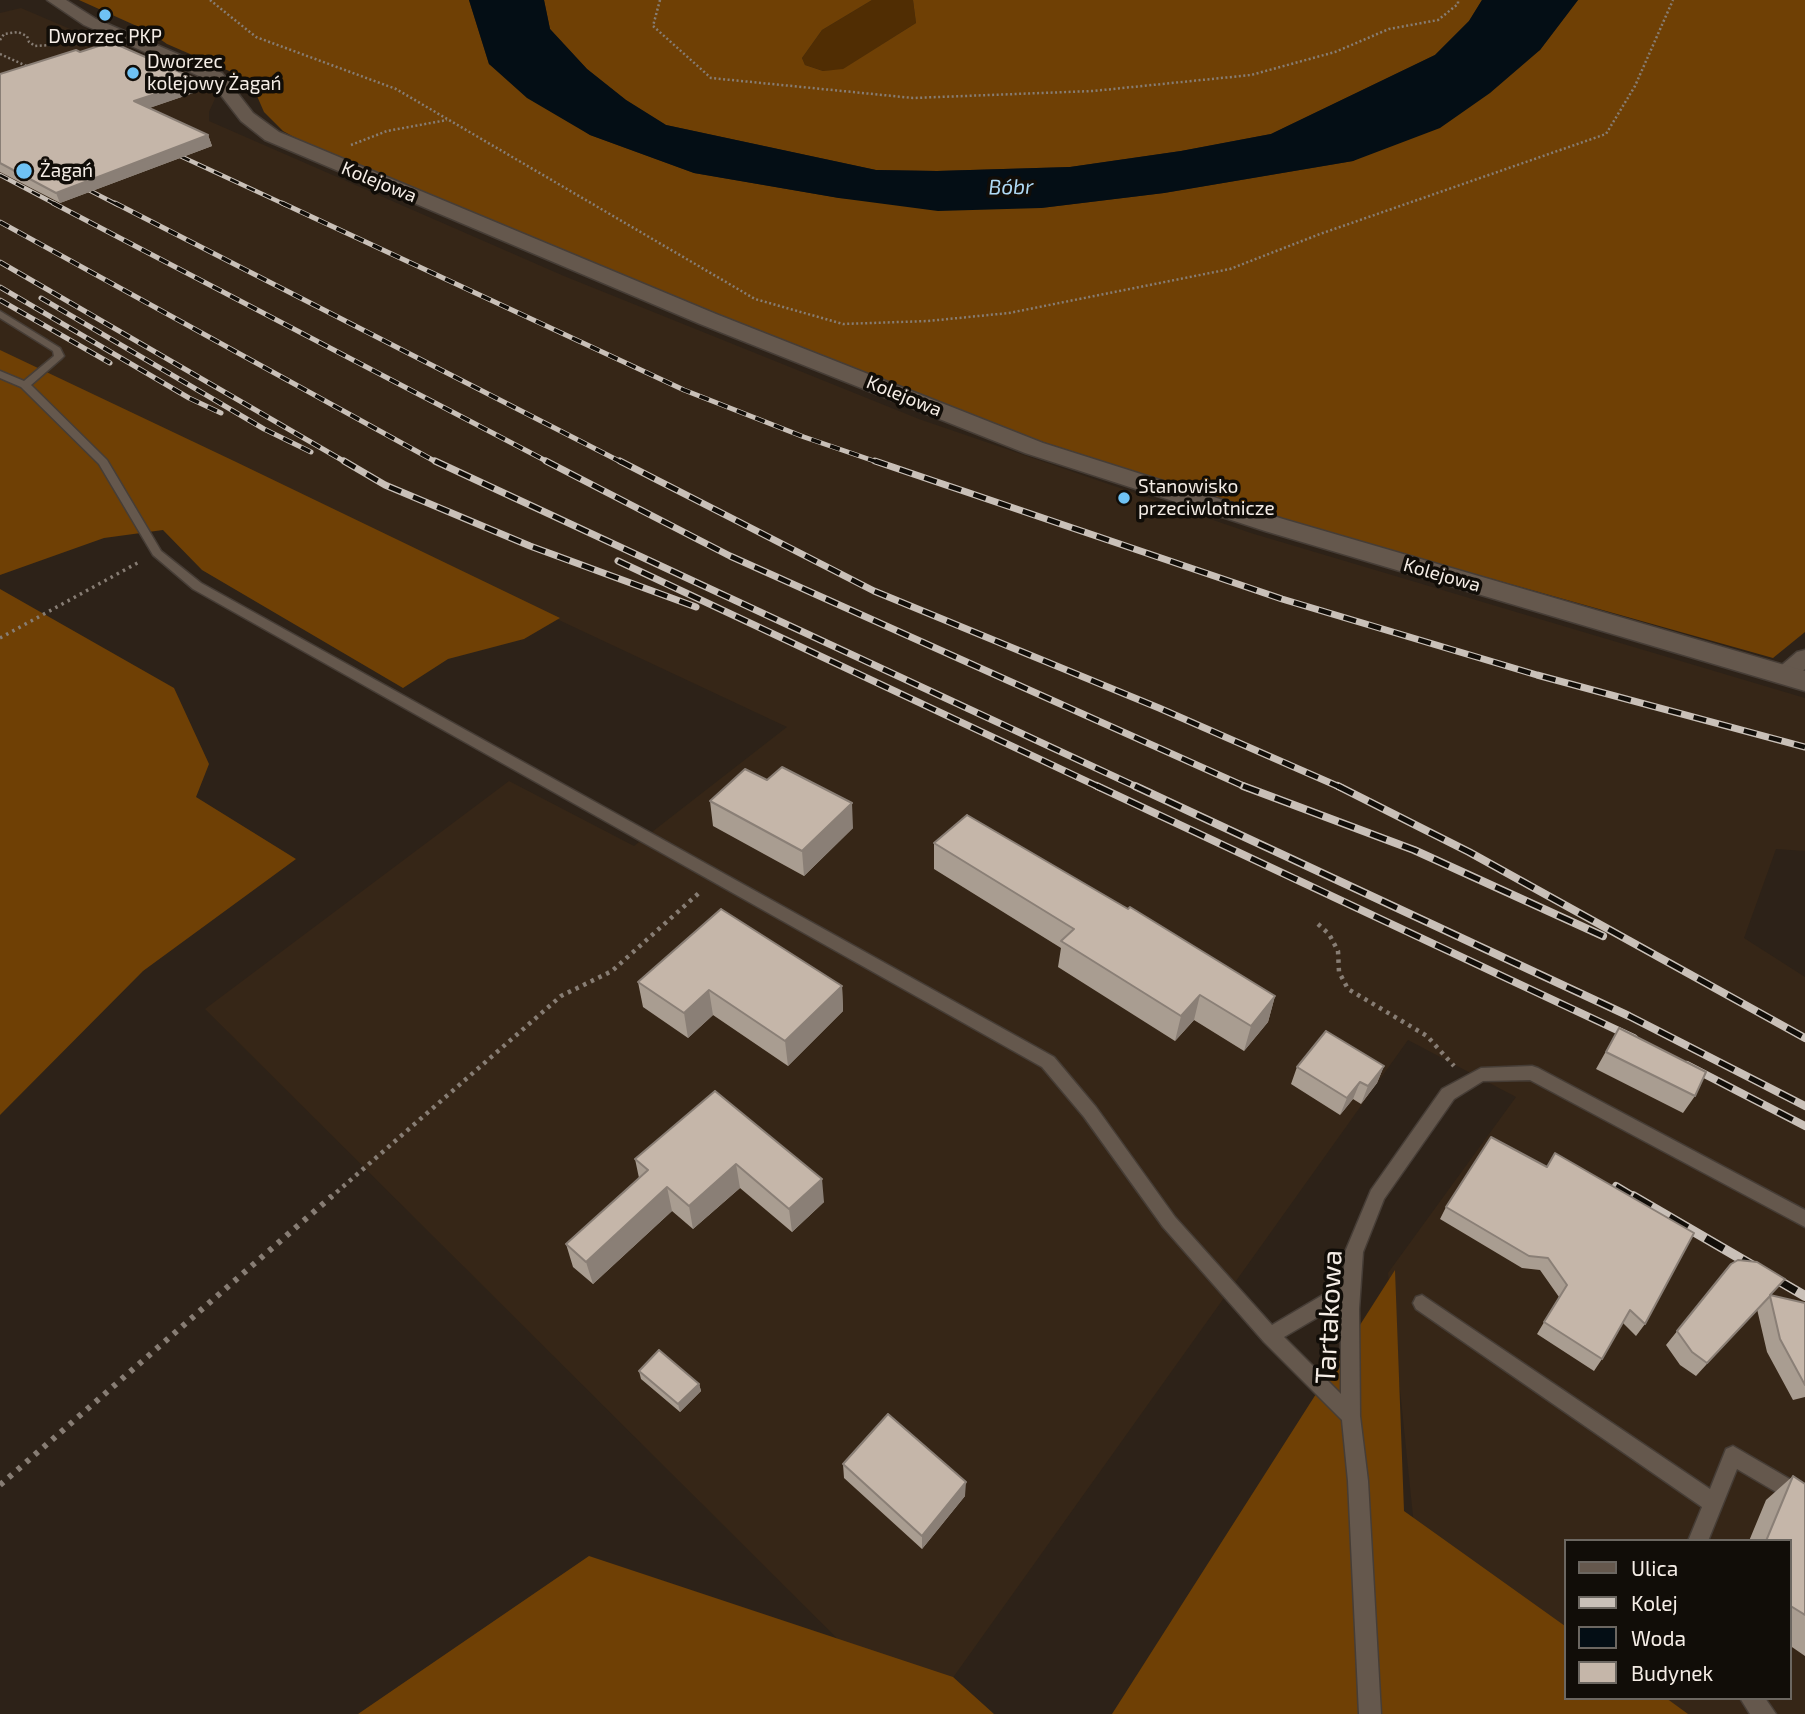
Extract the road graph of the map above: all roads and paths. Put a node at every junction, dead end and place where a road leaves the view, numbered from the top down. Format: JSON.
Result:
{"nodes":[{"id":1,"x":55,"y":0,"type":"edge"},
{"id":2,"x":210,"y":0,"type":"edge"},
{"id":3,"x":660,"y":0,"type":"edge"},
{"id":4,"x":1458,"y":0,"type":"edge"},
{"id":5,"x":1673,"y":0,"type":"edge"},
{"id":6,"x":0,"y":40,"type":"edge"},
{"id":7,"x":50,"y":45,"type":"dead end"},
{"id":8,"x":0,"y":54,"type":"edge"},
{"id":9,"x":38,"y":71,"type":"edge"},
{"id":10,"x":448,"y":120,"type":"junction"},
{"id":11,"x":351,"y":145,"type":"dead end"},
{"id":12,"x":0,"y":314,"type":"edge"},
{"id":13,"x":0,"y":374,"type":"edge"},
{"id":14,"x":25,"y":385,"type":"junction"},
{"id":15,"x":157,"y":552,"type":"junction"},
{"id":16,"x":0,"y":638,"type":"edge"},
{"id":17,"x":1805,"y":657,"type":"edge"},
{"id":18,"x":1794,"y":678,"type":"edge"},
{"id":19,"x":717,"y":877,"type":"junction"},
{"id":20,"x":1318,"y":924,"type":"dead end"},
{"id":21,"x":1463,"y":1086,"type":"junction"},
{"id":22,"x":1805,"y":1219,"type":"edge"},
{"id":23,"x":1352,"y":1287,"type":"junction"},
{"id":24,"x":1422,"y":1303,"type":"dead end"},
{"id":25,"x":1270,"y":1336,"type":"junction"},
{"id":26,"x":1351,"y":1416,"type":"junction"},
{"id":27,"x":0,"y":1485,"type":"edge"},
{"id":28,"x":1805,"y":1499,"type":"edge"},
{"id":29,"x":1714,"y":1503,"type":"junction"},
{"id":30,"x":1699,"y":1539,"type":"edge"},
{"id":31,"x":1752,"y":1700,"type":"edge"},
{"id":32,"x":1370,"y":1714,"type":"edge"},
{"id":33,"x":1765,"y":1714,"type":"edge"}],
"edges":[{"from":1,"to":18,"type":"street","name":"Kolejowa"},
{"from":2,"to":10,"type":"path"},
{"from":3,"to":4,"type":"path"},
{"from":5,"to":10,"type":"path"},
{"from":6,"to":7,"type":"path"},
{"from":8,"to":9,"type":"path"},
{"from":10,"to":11,"type":"path"},
{"from":12,"to":14,"type":"lane"},
{"from":13,"to":14,"type":"lane"},
{"from":14,"to":15,"type":"lane"},
{"from":15,"to":16,"type":"path"},
{"from":15,"to":19,"type":"lane"},
{"from":17,"to":18,"type":"street"},
{"from":19,"to":25,"type":"lane"},
{"from":19,"to":27,"type":"path"},
{"from":20,"to":21,"type":"path"},
{"from":21,"to":22,"type":"lane","name":"Tartakowa"},
{"from":21,"to":23,"type":"lane","name":"Tartakowa"},
{"from":23,"to":25,"type":"lane"},
{"from":23,"to":26,"type":"lane","name":"Tartakowa"},
{"from":24,"to":29,"type":"lane"},
{"from":25,"to":26,"type":"lane"},
{"from":26,"to":32,"type":"lane","name":"Tartakowa"},
{"from":28,"to":29,"type":"lane"},
{"from":29,"to":30,"type":"lane"},
{"from":31,"to":33,"type":"lane"}]}
